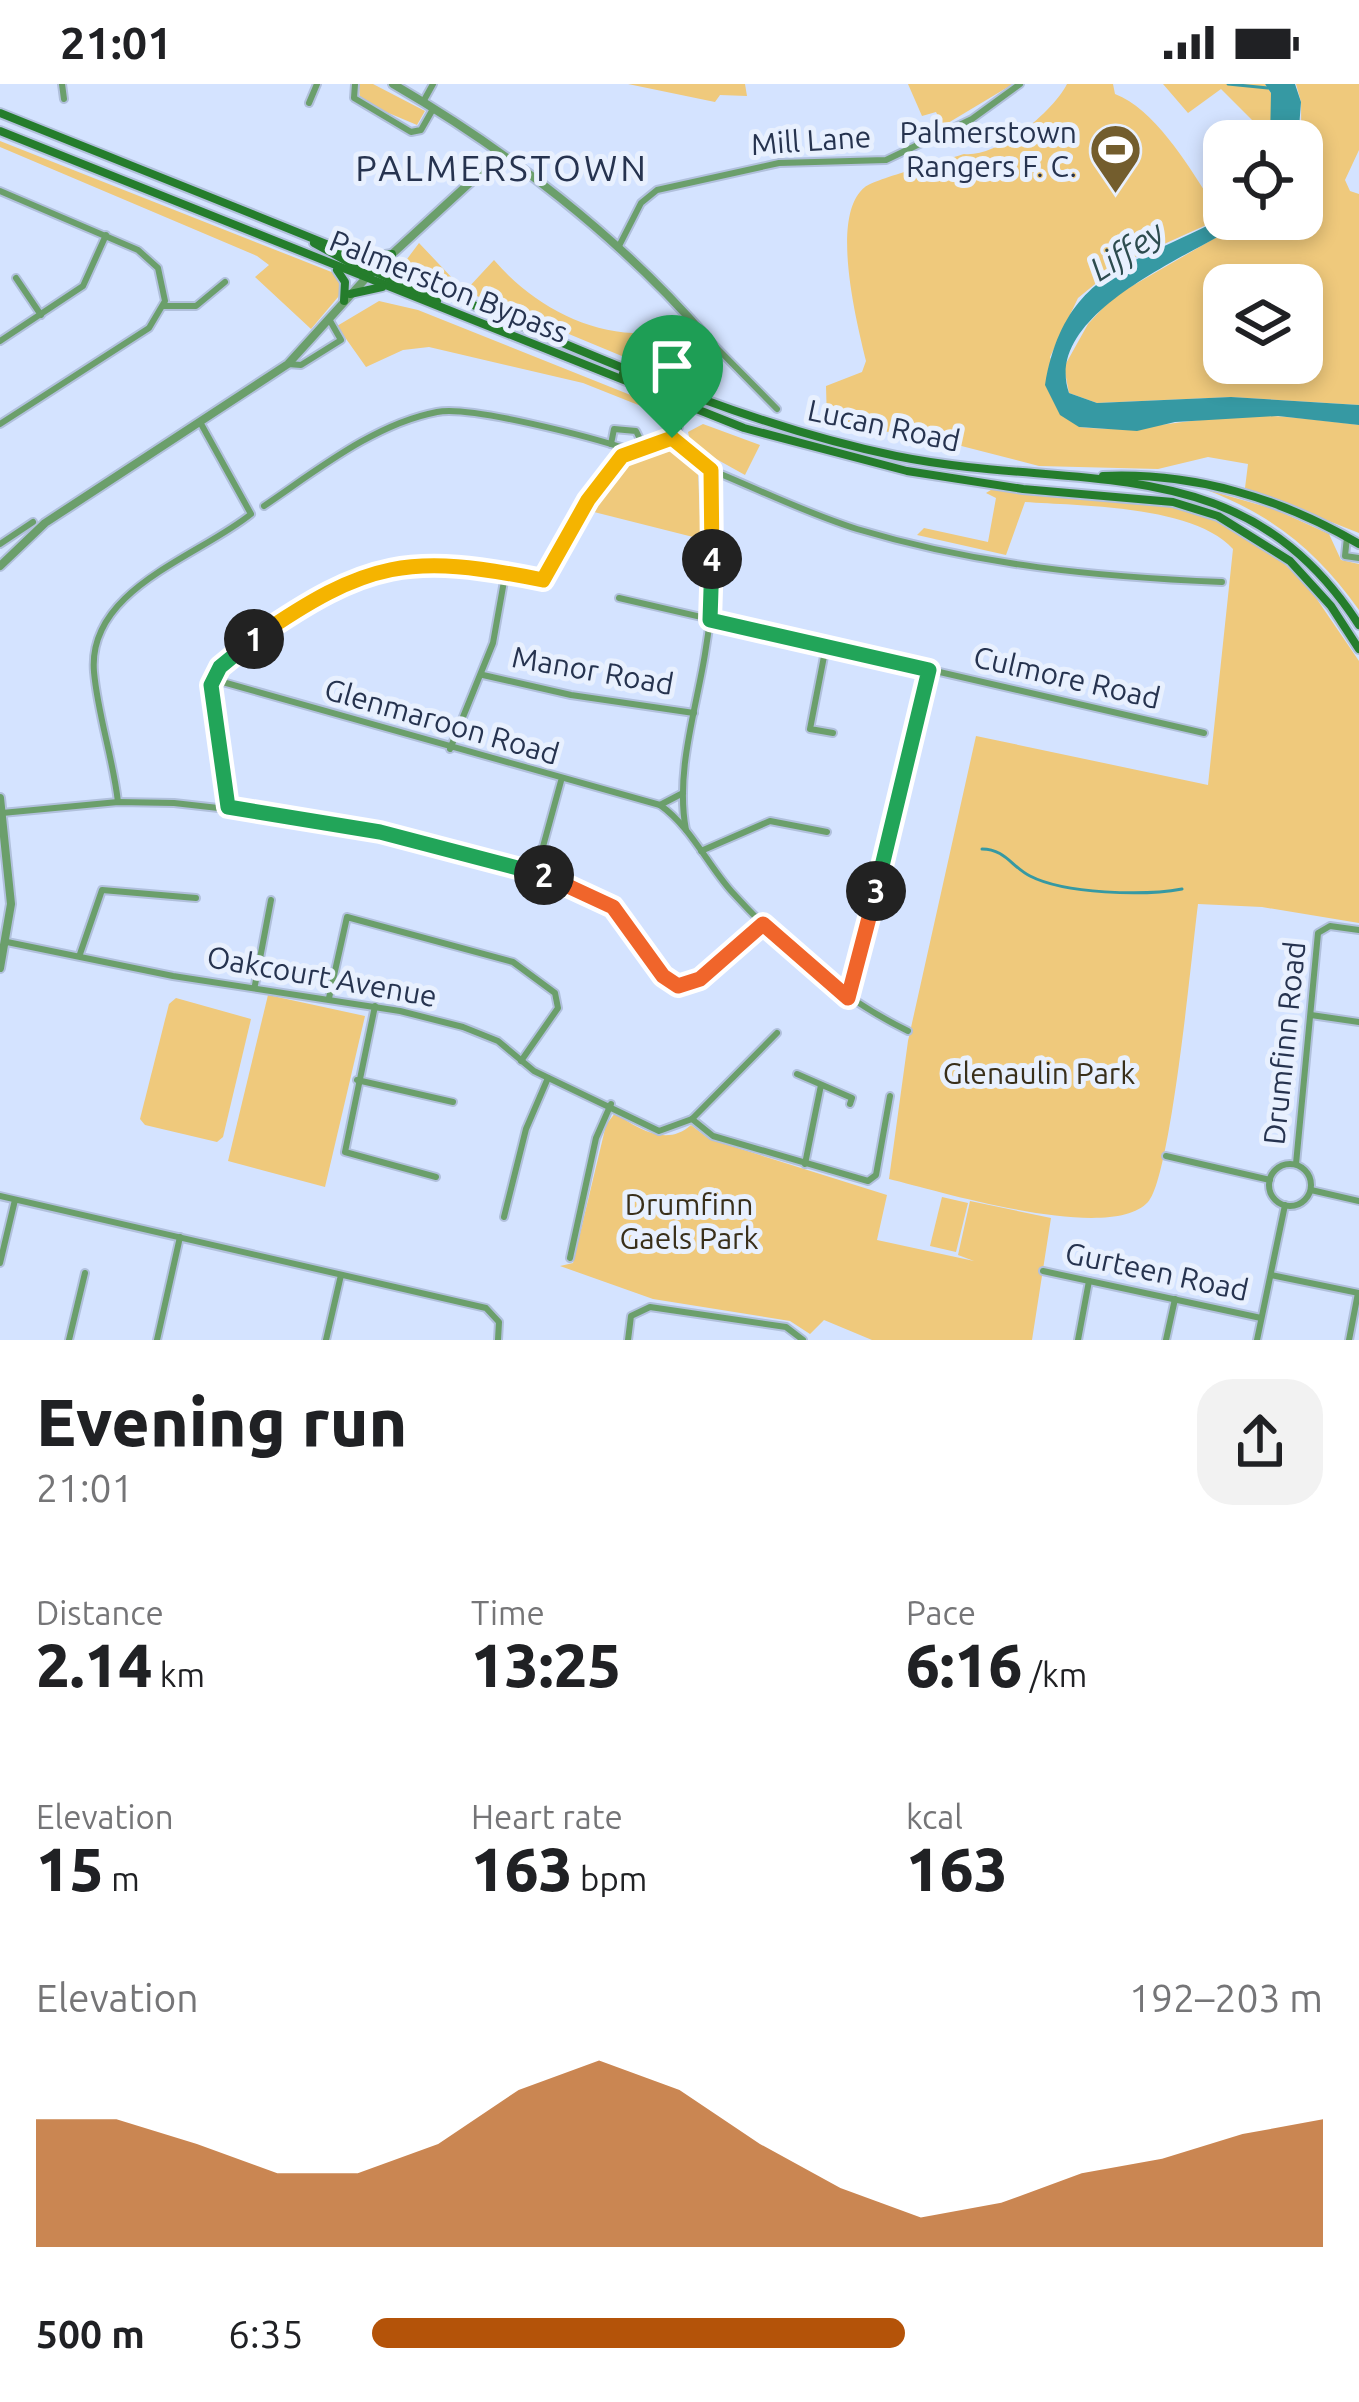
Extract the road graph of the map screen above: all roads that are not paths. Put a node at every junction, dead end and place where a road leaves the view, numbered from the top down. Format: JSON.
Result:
{"nodes":[{"id":1,"x":62,"y":84,"type":"edge"},
{"id":2,"x":317,"y":84,"type":"edge"},
{"id":3,"x":355,"y":84,"type":"edge"},
{"id":4,"x":393,"y":84,"type":"edge"},
{"id":5,"x":433,"y":84,"type":"edge"},
{"id":6,"x":1021,"y":84,"type":"edge"},
{"id":7,"x":64,"y":99,"type":"dead end"},
{"id":8,"x":323,"y":102,"type":"dead end"},
{"id":9,"x":423,"y":102,"type":"junction"},
{"id":10,"x":434,"y":109,"type":"junction"},
{"id":11,"x":0,"y":113,"type":"edge"},
{"id":12,"x":0,"y":130,"type":"edge"},
{"id":13,"x":500,"y":155,"type":"junction"},
{"id":14,"x":0,"y":191,"type":"edge"},
{"id":15,"x":286,"y":227,"type":"junction"},
{"id":16,"x":106,"y":235,"type":"junction"},
{"id":17,"x":618,"y":248,"type":"junction"},
{"id":18,"x":394,"y":253,"type":"junction"},
{"id":19,"x":357,"y":257,"type":"junction"},
{"id":20,"x":328,"y":263,"type":"junction"},
{"id":21,"x":372,"y":272,"type":"junction"},
{"id":22,"x":401,"y":276,"type":"junction"},
{"id":23,"x":16,"y":278,"type":"dead end"},
{"id":24,"x":225,"y":282,"type":"dead end"},
{"id":25,"x":389,"y":287,"type":"junction"},
{"id":26,"x":347,"y":298,"type":"junction"},
{"id":27,"x":164,"y":306,"type":"junction"},
{"id":28,"x":41,"y":316,"type":"junction"},
{"id":29,"x":329,"y":319,"type":"junction"},
{"id":30,"x":475,"y":322,"type":"junction"},
{"id":31,"x":707,"y":338,"type":"junction"},
{"id":32,"x":0,"y":341,"type":"edge"},
{"id":33,"x":596,"y":357,"type":"junction"},
{"id":34,"x":288,"y":364,"type":"junction"},
{"id":35,"x":691,"y":394,"type":"junction"},
{"id":36,"x":668,"y":400,"type":"junction"},
{"id":37,"x":686,"y":407,"type":"junction"},
{"id":38,"x":777,"y":409,"type":"dead end"},
{"id":39,"x":740,"y":411,"type":"junction"},
{"id":40,"x":200,"y":422,"type":"junction"},
{"id":41,"x":0,"y":424,"type":"edge"},
{"id":42,"x":678,"y":427,"type":"junction"},
{"id":43,"x":744,"y":428,"type":"junction"},
{"id":44,"x":672,"y":438,"type":"junction"},
{"id":45,"x":611,"y":445,"type":"junction"},
{"id":46,"x":644,"y":447,"type":"junction"},
{"id":47,"x":630,"y":450,"type":"junction"},
{"id":48,"x":711,"y":470,"type":"junction"},
{"id":49,"x":1071,"y":477,"type":"junction"},
{"id":50,"x":264,"y":506,"type":"dead end"},
{"id":51,"x":33,"y":522,"type":"dead end"},
{"id":52,"x":1347,"y":537,"type":"junction"},
{"id":53,"x":0,"y":544,"type":"edge"},
{"id":54,"x":1359,"y":544,"type":"edge"},
{"id":55,"x":1359,"y":558,"type":"edge"},
{"id":56,"x":0,"y":566,"type":"edge"},
{"id":57,"x":506,"y":570,"type":"junction"},
{"id":58,"x":1222,"y":582,"type":"dead end"},
{"id":59,"x":619,"y":598,"type":"dead end"},
{"id":60,"x":710,"y":620,"type":"junction"},
{"id":61,"x":1359,"y":625,"type":"edge"},
{"id":62,"x":826,"y":646,"type":"junction"},
{"id":63,"x":1359,"y":650,"type":"edge"},
{"id":64,"x":929,"y":670,"type":"junction"},
{"id":65,"x":483,"y":675,"type":"junction"},
{"id":66,"x":212,"y":679,"type":"junction"},
{"id":67,"x":694,"y":713,"type":"junction"},
{"id":68,"x":833,"y":733,"type":"dead end"},
{"id":69,"x":1204,"y":733,"type":"dead end"},
{"id":70,"x":450,"y":749,"type":"junction"},
{"id":71,"x":561,"y":781,"type":"junction"},
{"id":72,"x":684,"y":791,"type":"junction"},
{"id":73,"x":0,"y":798,"type":"edge"},
{"id":74,"x":118,"y":802,"type":"junction"},
{"id":75,"x":660,"y":805,"type":"junction"},
{"id":76,"x":228,"y":807,"type":"junction"},
{"id":77,"x":2,"y":813,"type":"edge"},
{"id":78,"x":686,"y":830,"type":"junction"},
{"id":79,"x":826,"y":832,"type":"dead end"},
{"id":80,"x":701,"y":851,"type":"junction"},
{"id":81,"x":536,"y":872,"type":"junction"},
{"id":82,"x":196,"y":898,"type":"dead end"},
{"id":83,"x":271,"y":900,"type":"dead end"},
{"id":84,"x":763,"y":924,"type":"junction"},
{"id":85,"x":1359,"y":931,"type":"edge"},
{"id":86,"x":7,"y":942,"type":"junction"},
{"id":87,"x":80,"y":953,"type":"junction"},
{"id":88,"x":0,"y":968,"type":"edge"},
{"id":89,"x":255,"y":985,"type":"junction"},
{"id":90,"x":329,"y":998,"type":"junction"},
{"id":91,"x":848,"y":998,"type":"junction"},
{"id":92,"x":374,"y":1006,"type":"junction"},
{"id":93,"x":1311,"y":1015,"type":"junction"},
{"id":94,"x":1359,"y":1022,"type":"edge"},
{"id":95,"x":908,"y":1031,"type":"dead end"},
{"id":96,"x":777,"y":1033,"type":"dead end"},
{"id":97,"x":521,"y":1061,"type":"junction"},
{"id":98,"x":796,"y":1074,"type":"dead end"},
{"id":99,"x":548,"y":1078,"type":"junction"},
{"id":100,"x":358,"y":1080,"type":"junction"},
{"id":101,"x":821,"y":1085,"type":"junction"},
{"id":102,"x":890,"y":1096,"type":"dead end"},
{"id":103,"x":453,"y":1102,"type":"dead end"},
{"id":104,"x":611,"y":1104,"type":"junction"},
{"id":105,"x":850,"y":1104,"type":"dead end"},
{"id":106,"x":692,"y":1119,"type":"junction"},
{"id":107,"x":1166,"y":1156,"type":"dead end"},
{"id":108,"x":805,"y":1164,"type":"junction"},
{"id":109,"x":1295,"y":1164,"type":"junction"},
{"id":110,"x":436,"y":1177,"type":"dead end"},
{"id":111,"x":1270,"y":1180,"type":"junction"},
{"id":112,"x":1310,"y":1190,"type":"junction"},
{"id":113,"x":0,"y":1196,"type":"edge"},
{"id":114,"x":14,"y":1200,"type":"junction"},
{"id":115,"x":1359,"y":1201,"type":"edge"},
{"id":116,"x":1286,"y":1205,"type":"junction"},
{"id":117,"x":504,"y":1217,"type":"dead end"},
{"id":118,"x":180,"y":1237,"type":"junction"},
{"id":119,"x":571,"y":1258,"type":"dead end"},
{"id":120,"x":0,"y":1262,"type":"edge"},
{"id":121,"x":1043,"y":1271,"type":"dead end"},
{"id":122,"x":85,"y":1273,"type":"dead end"},
{"id":123,"x":341,"y":1275,"type":"junction"},
{"id":124,"x":1271,"y":1275,"type":"junction"},
{"id":125,"x":1090,"y":1281,"type":"junction"},
{"id":126,"x":1359,"y":1293,"type":"edge"},
{"id":127,"x":1175,"y":1299,"type":"junction"},
{"id":128,"x":1261,"y":1318,"type":"junction"},
{"id":129,"x":69,"y":1340,"type":"edge"},
{"id":130,"x":157,"y":1340,"type":"edge"},
{"id":131,"x":326,"y":1340,"type":"edge"},
{"id":132,"x":498,"y":1340,"type":"edge"},
{"id":133,"x":628,"y":1340,"type":"edge"},
{"id":134,"x":803,"y":1340,"type":"edge"},
{"id":135,"x":1078,"y":1340,"type":"edge"},
{"id":136,"x":1166,"y":1340,"type":"edge"},
{"id":137,"x":1256,"y":1340,"type":"edge"},
{"id":138,"x":1349,"y":1340,"type":"edge"}],
"edges":[{"from":1,"to":7,"type":"street"},
{"from":2,"to":8,"type":"street"},
{"from":3,"to":10,"type":"street"},
{"from":4,"to":9,"type":"street"},
{"from":5,"to":9,"type":"street"},
{"from":6,"to":17,"type":"street","name":"Mill Lane"},
{"from":9,"to":10,"type":"street"},
{"from":10,"to":13,"type":"street"},
{"from":11,"to":15,"type":"main road","name":"Palmerston Bypass"},
{"from":12,"to":20,"type":"main road","name":"Palmerston Bypass"},
{"from":13,"to":17,"type":"street"},
{"from":13,"to":18,"type":"street"},
{"from":14,"to":16,"type":"street"},
{"from":15,"to":19,"type":"main road","name":"Palmerston Bypass"},
{"from":15,"to":21,"type":"main road"},
{"from":16,"to":27,"type":"street"},
{"from":16,"to":28,"type":"street"},
{"from":17,"to":31,"type":"street"},
{"from":18,"to":19,"type":"main road"},
{"from":18,"to":21,"type":"street"},
{"from":18,"to":22,"type":"main road"},
{"from":19,"to":21,"type":"main road","name":"Palmerston Bypass"},
{"from":20,"to":21,"type":"main road","name":"Palmerston Bypass"},
{"from":20,"to":26,"type":"main road"},
{"from":21,"to":22,"type":"main road","name":"Palmerston Bypass"},
{"from":21,"to":25,"type":"main road","name":"Palmerston Bypass"},
{"from":21,"to":26,"type":"street"},
{"from":21,"to":30,"type":"main road"},
{"from":22,"to":33,"type":"main road","name":"Palmerston Bypass"},
{"from":23,"to":28,"type":"street"},
{"from":24,"to":27,"type":"street"},
{"from":25,"to":26,"type":"main road"},
{"from":25,"to":30,"type":"main road","name":"Palmerston Bypass"},
{"from":26,"to":29,"type":"street"},
{"from":27,"to":41,"type":"street"},
{"from":28,"to":32,"type":"street"},
{"from":29,"to":34,"type":"street"},
{"from":29,"to":34,"type":"street"},
{"from":30,"to":36,"type":"main road","name":"Palmerston Bypass"},
{"from":31,"to":35,"type":"street"},
{"from":31,"to":38,"type":"street"},
{"from":33,"to":35,"type":"main road","name":"Palmerston Bypass"},
{"from":33,"to":37,"type":"main road"},
{"from":34,"to":40,"type":"street"},
{"from":35,"to":37,"type":"street"},
{"from":35,"to":39,"type":"main road","name":"Lucan Road"},
{"from":36,"to":37,"type":"main road","name":"Palmerston Bypass"},
{"from":36,"to":42,"type":"main road"},
{"from":37,"to":42,"type":"street"},
{"from":37,"to":43,"type":"main road","name":"Palmerston Bypass"},
{"from":39,"to":43,"type":"main road"},
{"from":39,"to":49,"type":"main road","name":"Lucan Road"},
{"from":40,"to":56,"type":"street"},
{"from":40,"to":74,"type":"street"},
{"from":42,"to":44,"type":"street"},
{"from":43,"to":63,"type":"main road","name":"Palmerston Bypass"},
{"from":44,"to":46,"type":"street"},
{"from":44,"to":48,"type":"street"},
{"from":45,"to":46,"type":"street"},
{"from":45,"to":47,"type":"street"},
{"from":45,"to":50,"type":"street"},
{"from":46,"to":47,"type":"street"},
{"from":47,"to":57,"type":"street"},
{"from":48,"to":58,"type":"street"},
{"from":48,"to":60,"type":"street"},
{"from":49,"to":52,"type":"main road"},
{"from":49,"to":61,"type":"main road"},
{"from":51,"to":53,"type":"street"},
{"from":52,"to":54,"type":"main road"},
{"from":52,"to":55,"type":"street"},
{"from":57,"to":65,"type":"street"},
{"from":57,"to":66,"type":"street"},
{"from":59,"to":60,"type":"street","name":"Culmore Road"},
{"from":60,"to":62,"type":"street","name":"Culmore Road"},
{"from":60,"to":67,"type":"street"},
{"from":62,"to":64,"type":"street","name":"Culmore Road"},
{"from":62,"to":68,"type":"street"},
{"from":64,"to":69,"type":"street","name":"Culmore Road"},
{"from":64,"to":91,"type":"street"},
{"from":65,"to":67,"type":"street","name":"Manor Road"},
{"from":65,"to":70,"type":"street"},
{"from":66,"to":70,"type":"street","name":"Glenmaroon Road"},
{"from":66,"to":76,"type":"street"},
{"from":67,"to":72,"type":"street"},
{"from":70,"to":71,"type":"street","name":"Glenmaroon Road"},
{"from":71,"to":75,"type":"street","name":"Glenmaroon Road"},
{"from":71,"to":81,"type":"street"},
{"from":72,"to":75,"type":"street"},
{"from":72,"to":78,"type":"street"},
{"from":73,"to":77,"type":"street"},
{"from":74,"to":76,"type":"street"},
{"from":74,"to":77,"type":"street"},
{"from":75,"to":78,"type":"street"},
{"from":76,"to":81,"type":"street"},
{"from":77,"to":86,"type":"street"},
{"from":78,"to":80,"type":"street"},
{"from":79,"to":80,"type":"street"},
{"from":80,"to":84,"type":"street"},
{"from":81,"to":84,"type":"street"},
{"from":82,"to":87,"type":"street"},
{"from":83,"to":89,"type":"street"},
{"from":84,"to":91,"type":"street"},
{"from":85,"to":93,"type":"street","name":"Drumfinn Road"},
{"from":86,"to":87,"type":"street","name":"Oakcourt Avenue"},
{"from":86,"to":88,"type":"street"},
{"from":87,"to":89,"type":"street","name":"Oakcourt Avenue"},
{"from":89,"to":90,"type":"street","name":"Oakcourt Avenue"},
{"from":90,"to":92,"type":"street","name":"Oakcourt Avenue"},
{"from":90,"to":97,"type":"street"},
{"from":91,"to":95,"type":"street"},
{"from":92,"to":97,"type":"street","name":"Oakcourt Avenue"},
{"from":92,"to":100,"type":"street"},
{"from":93,"to":94,"type":"street"},
{"from":93,"to":109,"type":"street","name":"Drumfinn Road"},
{"from":96,"to":106,"type":"street"},
{"from":97,"to":99,"type":"street","name":"Oakcourt Avenue"},
{"from":98,"to":101,"type":"street"},
{"from":99,"to":104,"type":"street","name":"Oakcourt Avenue"},
{"from":99,"to":117,"type":"street"},
{"from":100,"to":103,"type":"street"},
{"from":100,"to":110,"type":"street"},
{"from":101,"to":105,"type":"street"},
{"from":101,"to":108,"type":"street"},
{"from":102,"to":108,"type":"street"},
{"from":104,"to":106,"type":"street","name":"Oakcourt Avenue"},
{"from":104,"to":119,"type":"street"},
{"from":106,"to":108,"type":"street"},
{"from":107,"to":111,"type":"street"},
{"from":109,"to":111,"type":"street"},
{"from":109,"to":112,"type":"street"},
{"from":111,"to":116,"type":"street"},
{"from":112,"to":115,"type":"street"},
{"from":112,"to":116,"type":"street"},
{"from":113,"to":114,"type":"street"},
{"from":114,"to":118,"type":"street"},
{"from":114,"to":120,"type":"street"},
{"from":116,"to":124,"type":"street"},
{"from":118,"to":123,"type":"street"},
{"from":118,"to":130,"type":"street"},
{"from":121,"to":125,"type":"street","name":"Gurteen Road"},
{"from":122,"to":129,"type":"street"},
{"from":123,"to":131,"type":"street"},
{"from":123,"to":132,"type":"street"},
{"from":124,"to":126,"type":"street"},
{"from":124,"to":128,"type":"street"},
{"from":125,"to":127,"type":"street","name":"Gurteen Road"},
{"from":125,"to":135,"type":"street"},
{"from":126,"to":138,"type":"street"},
{"from":127,"to":128,"type":"street","name":"Gurteen Road"},
{"from":127,"to":136,"type":"street"},
{"from":128,"to":137,"type":"street"},
{"from":133,"to":134,"type":"street"}]}
